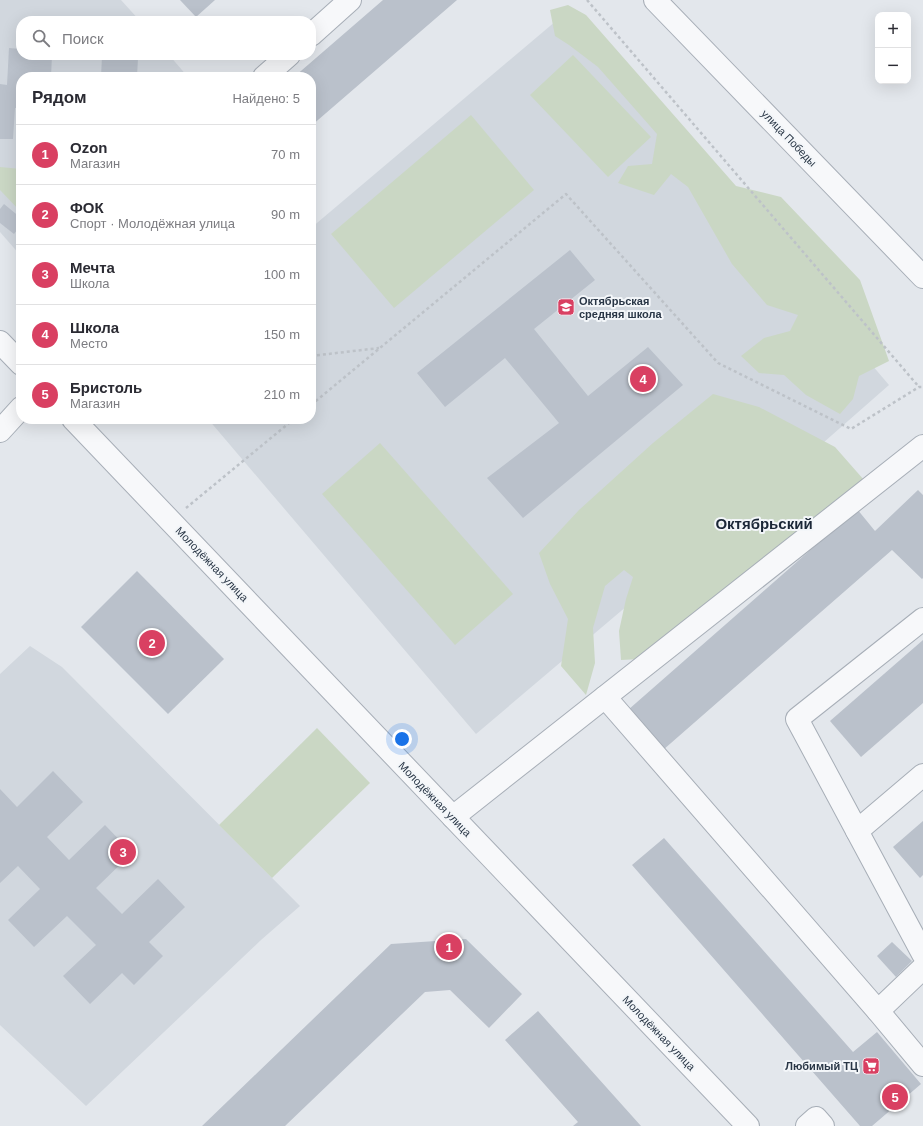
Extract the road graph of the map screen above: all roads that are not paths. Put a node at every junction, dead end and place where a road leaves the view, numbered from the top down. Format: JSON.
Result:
{"nodes":[{"id":1,"x":350,"y":0,"type":"edge"},
{"id":2,"x":655,"y":0,"type":"edge"},
{"id":3,"x":316,"y":31,"type":"edge"},
{"id":4,"x":283,"y":60,"type":"edge"},
{"id":5,"x":270,"y":72,"type":"edge"},
{"id":6,"x":923,"y":277,"type":"edge"},
{"id":7,"x":0,"y":342,"type":"edge"},
{"id":8,"x":16,"y":359,"type":"edge"},
{"id":9,"x":16,"y":413,"type":"edge"},
{"id":10,"x":78,"y":424,"type":"edge"},
{"id":11,"x":0,"y":431,"type":"edge"},
{"id":12,"x":923,"y":446,"type":"edge"},
{"id":13,"x":923,"y":618,"type":"edge"},
{"id":14,"x":605,"y":697,"type":"junction"},
{"id":15,"x":923,"y":775,"type":"edge"},
{"id":16,"x":453,"y":817,"type":"junction"},
{"id":17,"x":857,"y":831,"type":"junction"},
{"id":18,"x":923,"y":954,"type":"edge"},
{"id":19,"x":923,"y":968,"type":"edge"},
{"id":20,"x":878,"y":1011,"type":"junction"},
{"id":21,"x":923,"y":1065,"type":"edge"},
{"id":22,"x":748,"y":1126,"type":"edge"},
{"id":23,"x":807,"y":1126,"type":"edge"},
{"id":24,"x":823,"y":1126,"type":"edge"}],
"edges":[{"from":1,"to":3,"type":"street"},
{"from":2,"to":6,"type":"street","name":"улица Победы"},
{"from":4,"to":5,"type":"street"},
{"from":7,"to":8,"type":"street"},
{"from":9,"to":11,"type":"street"},
{"from":10,"to":16,"type":"street","name":"Молодёжная улица"},
{"from":12,"to":14,"type":"street"},
{"from":13,"to":17,"type":"street"},
{"from":14,"to":16,"type":"street"},
{"from":14,"to":20,"type":"street"},
{"from":15,"to":17,"type":"street"},
{"from":16,"to":22,"type":"street","name":"Молодёжная улица"},
{"from":17,"to":18,"type":"street"},
{"from":19,"to":20,"type":"street"},
{"from":20,"to":21,"type":"street"},
{"from":23,"to":24,"type":"street"}]}
